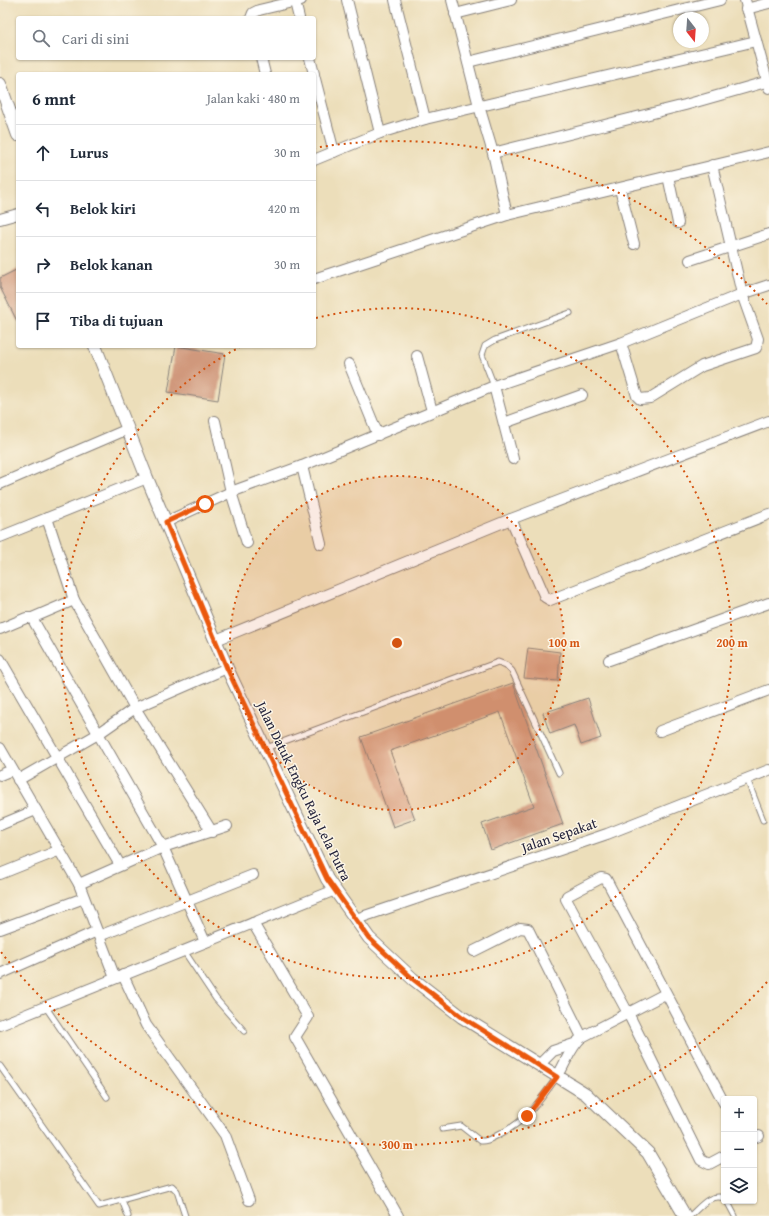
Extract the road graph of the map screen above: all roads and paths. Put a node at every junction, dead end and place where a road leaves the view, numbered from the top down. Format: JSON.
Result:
{"nodes":[{"id":1,"x":347,"y":0,"type":"edge"},
{"id":2,"x":395,"y":0,"type":"edge"},
{"id":3,"x":452,"y":0,"type":"edge"},
{"id":4,"x":511,"y":0,"type":"edge"},
{"id":5,"x":720,"y":0,"type":"edge"},
{"id":6,"x":298,"y":1,"type":"edge"},
{"id":7,"x":769,"y":3,"type":"edge"},
{"id":8,"x":746,"y":4,"type":"edge"},
{"id":9,"x":454,"y":14,"type":"junction"},
{"id":10,"x":252,"y":16,"type":"edge"},
{"id":11,"x":300,"y":16,"type":"edge"},
{"id":12,"x":756,"y":41,"type":"junction"},
{"id":13,"x":262,"y":60,"type":"edge"},
{"id":14,"x":310,"y":60,"type":"edge"},
{"id":15,"x":468,"y":62,"type":"junction"},
{"id":16,"x":264,"y":72,"type":"edge"},
{"id":17,"x":313,"y":72,"type":"edge"},
{"id":18,"x":316,"y":83,"type":"edge"},
{"id":19,"x":769,"y":83,"type":"edge"},
{"id":20,"x":0,"y":84,"type":"edge"},
{"id":21,"x":479,"y":106,"type":"junction"},
{"id":22,"x":425,"y":119,"type":"junction"},
{"id":23,"x":16,"y":129,"type":"edge"},
{"id":24,"x":380,"y":133,"type":"junction"},
{"id":25,"x":334,"y":152,"type":"junction"},
{"id":26,"x":769,"y":152,"type":"edge"},
{"id":27,"x":493,"y":153,"type":"junction"},
{"id":28,"x":316,"y":159,"type":"edge"},
{"id":29,"x":712,"y":165,"type":"junction"},
{"id":30,"x":668,"y":176,"type":"junction"},
{"id":31,"x":620,"y":189,"type":"junction"},
{"id":32,"x":16,"y":215,"type":"edge"},
{"id":33,"x":507,"y":216,"type":"junction"},
{"id":34,"x":0,"y":220,"type":"edge"},
{"id":35,"x":678,"y":223,"type":"dead end"},
{"id":36,"x":769,"y":234,"type":"edge"},
{"id":37,"x":634,"y":244,"type":"dead end"},
{"id":38,"x":730,"y":246,"type":"junction"},
{"id":39,"x":690,"y":260,"type":"dead end"},
{"id":40,"x":316,"y":278,"type":"edge"},
{"id":41,"x":769,"y":285,"type":"edge"},
{"id":42,"x":742,"y":294,"type":"junction"},
{"id":43,"x":570,"y":313,"type":"dead end"},
{"id":44,"x":621,"y":343,"type":"junction"},
{"id":45,"x":96,"y":348,"type":"edge"},
{"id":46,"x":417,"y":356,"type":"dead end"},
{"id":47,"x":349,"y":364,"type":"dead end"},
{"id":48,"x":494,"y":386,"type":"junction"},
{"id":49,"x":582,"y":395,"type":"dead end"},
{"id":50,"x":432,"y":410,"type":"junction"},
{"id":51,"x":215,"y":421,"type":"dead end"},
{"id":52,"x":769,"y":421,"type":"edge"},
{"id":53,"x":504,"y":423,"type":"junction"},
{"id":54,"x":128,"y":429,"type":"junction"},
{"id":55,"x":378,"y":435,"type":"junction"},
{"id":56,"x":513,"y":459,"type":"dead end"},
{"id":57,"x":302,"y":466,"type":"junction"},
{"id":58,"x":147,"y":478,"type":"junction"},
{"id":59,"x":0,"y":484,"type":"edge"},
{"id":60,"x":231,"y":492,"type":"junction"},
{"id":61,"x":769,"y":514,"type":"edge"},
{"id":62,"x":47,"y":518,"type":"junction"},
{"id":63,"x":511,"y":519,"type":"junction"},
{"id":64,"x":166,"y":522,"type":"junction"},
{"id":65,"x":0,"y":537,"type":"edge"},
{"id":66,"x":247,"y":543,"type":"dead end"},
{"id":67,"x":321,"y":544,"type":"dead end"},
{"id":68,"x":74,"y":600,"type":"junction"},
{"id":69,"x":769,"y":603,"type":"edge"},
{"id":70,"x":32,"y":618,"type":"junction"},
{"id":71,"x":0,"y":629,"type":"edge"},
{"id":72,"x":216,"y":640,"type":"junction"},
{"id":73,"x":0,"y":659,"type":"edge"},
{"id":74,"x":609,"y":660,"type":"dead end"},
{"id":75,"x":227,"y":668,"type":"junction"},
{"id":76,"x":769,"y":690,"type":"edge"},
{"id":77,"x":135,"y":708,"type":"junction"},
{"id":78,"x":660,"y":731,"type":"dead end"},
{"id":79,"x":98,"y":734,"type":"junction"},
{"id":80,"x":0,"y":748,"type":"edge"},
{"id":81,"x":265,"y":748,"type":"junction"},
{"id":82,"x":57,"y":758,"type":"junction"},
{"id":83,"x":12,"y":770,"type":"junction"},
{"id":84,"x":769,"y":770,"type":"edge"},
{"id":85,"x":559,"y":773,"type":"dead end"},
{"id":86,"x":0,"y":775,"type":"edge"},
{"id":87,"x":747,"y":778,"type":"junction"},
{"id":88,"x":18,"y":780,"type":"junction"},
{"id":89,"x":36,"y":810,"type":"junction"},
{"id":90,"x":763,"y":820,"type":"dead end"},
{"id":91,"x":0,"y":825,"type":"edge"},
{"id":92,"x":227,"y":826,"type":"dead end"},
{"id":93,"x":212,"y":832,"type":"junction"},
{"id":94,"x":163,"y":847,"type":"junction"},
{"id":95,"x":60,"y":850,"type":"junction"},
{"id":96,"x":120,"y":865,"type":"junction"},
{"id":97,"x":0,"y":874,"type":"edge"},
{"id":98,"x":253,"y":875,"type":"dead end"},
{"id":99,"x":79,"y":884,"type":"junction"},
{"id":100,"x":335,"y":890,"type":"junction"},
{"id":101,"x":84,"y":898,"type":"junction"},
{"id":102,"x":187,"y":902,"type":"junction"},
{"id":103,"x":356,"y":919,"type":"junction"},
{"id":104,"x":253,"y":923,"type":"junction"},
{"id":105,"x":0,"y":929,"type":"edge"},
{"id":106,"x":98,"y":934,"type":"junction"},
{"id":107,"x":205,"y":942,"type":"junction"},
{"id":108,"x":184,"y":950,"type":"junction"},
{"id":109,"x":474,"y":951,"type":"dead end"},
{"id":110,"x":0,"y":974,"type":"edge"},
{"id":111,"x":119,"y":976,"type":"junction"},
{"id":112,"x":665,"y":994,"type":"junction"},
{"id":113,"x":45,"y":1006,"type":"junction"},
{"id":114,"x":628,"y":1013,"type":"junction"},
{"id":115,"x":0,"y":1025,"type":"edge"},
{"id":116,"x":244,"y":1031,"type":"dead end"},
{"id":117,"x":582,"y":1036,"type":"junction"},
{"id":118,"x":574,"y":1044,"type":"junction"},
{"id":119,"x":539,"y":1065,"type":"junction"},
{"id":120,"x":0,"y":1066,"type":"edge"},
{"id":121,"x":557,"y":1077,"type":"junction"},
{"id":122,"x":107,"y":1097,"type":"dead end"},
{"id":123,"x":721,"y":1097,"type":"edge"},
{"id":124,"x":442,"y":1129,"type":"dead end"},
{"id":125,"x":721,"y":1158,"type":"edge"},
{"id":126,"x":721,"y":1198,"type":"edge"},
{"id":127,"x":122,"y":1200,"type":"junction"},
{"id":128,"x":249,"y":1200,"type":"dead end"},
{"id":129,"x":729,"y":1204,"type":"edge"},
{"id":130,"x":128,"y":1216,"type":"edge"},
{"id":131,"x":185,"y":1216,"type":"edge"},
{"id":132,"x":398,"y":1216,"type":"edge"},
{"id":133,"x":685,"y":1216,"type":"edge"},
{"id":134,"x":690,"y":1216,"type":"edge"},
{"id":135,"x":735,"y":1216,"type":"edge"}],
"edges":[{"from":1,"to":24,"type":"street"},
{"from":2,"to":22,"type":"street"},
{"from":3,"to":9,"type":"street"},
{"from":4,"to":9,"type":"street"},
{"from":5,"to":15,"type":"street"},
{"from":6,"to":10,"type":"street"},
{"from":6,"to":11,"type":"street"},
{"from":7,"to":8,"type":"street"},
{"from":8,"to":12,"type":"street"},
{"from":9,"to":15,"type":"street"},
{"from":12,"to":19,"type":"street"},
{"from":12,"to":21,"type":"street"},
{"from":13,"to":16,"type":"street"},
{"from":14,"to":17,"type":"street"},
{"from":15,"to":21,"type":"street"},
{"from":18,"to":25,"type":"street"},
{"from":19,"to":27,"type":"street"},
{"from":20,"to":23,"type":"street"},
{"from":21,"to":22,"type":"street"},
{"from":21,"to":27,"type":"street"},
{"from":22,"to":24,"type":"street"},
{"from":24,"to":25,"type":"street"},
{"from":25,"to":28,"type":"street"},
{"from":26,"to":29,"type":"street"},
{"from":27,"to":33,"type":"street"},
{"from":29,"to":30,"type":"street"},
{"from":29,"to":38,"type":"street"},
{"from":30,"to":31,"type":"street"},
{"from":30,"to":35,"type":"street"},
{"from":31,"to":33,"type":"street"},
{"from":31,"to":37,"type":"street"},
{"from":32,"to":34,"type":"street"},
{"from":33,"to":40,"type":"street"},
{"from":36,"to":38,"type":"street"},
{"from":38,"to":39,"type":"street"},
{"from":38,"to":42,"type":"street"},
{"from":41,"to":42,"type":"street"},
{"from":42,"to":44,"type":"street"},
{"from":42,"to":44,"type":"street"},
{"from":43,"to":48,"type":"lane"},
{"from":44,"to":48,"type":"street"},
{"from":45,"to":54,"type":"street","name":"Jalan Datuk Engku Raja Lela Putra"},
{"from":46,"to":50,"type":"street"},
{"from":47,"to":55,"type":"street"},
{"from":48,"to":50,"type":"street"},
{"from":48,"to":53,"type":"street"},
{"from":49,"to":53,"type":"street"},
{"from":50,"to":55,"type":"street"},
{"from":51,"to":60,"type":"street"},
{"from":52,"to":63,"type":"street"},
{"from":53,"to":56,"type":"street"},
{"from":54,"to":58,"type":"street","name":"Jalan Datuk Engku Raja Lela Putra"},
{"from":54,"to":59,"type":"street"},
{"from":55,"to":57,"type":"street"},
{"from":57,"to":60,"type":"street"},
{"from":57,"to":67,"type":"street"},
{"from":58,"to":62,"type":"street"},
{"from":58,"to":64,"type":"street","name":"Jalan Datuk Engku Raja Lela Putra"},
{"from":60,"to":64,"type":"street"},
{"from":60,"to":66,"type":"street"},
{"from":61,"to":63,"type":"street"},
{"from":62,"to":65,"type":"street"},
{"from":62,"to":68,"type":"street"},
{"from":63,"to":72,"type":"street"},
{"from":64,"to":72,"type":"street","name":"Jalan Datuk Engku Raja Lela Putra"},
{"from":68,"to":70,"type":"street"},
{"from":68,"to":77,"type":"street"},
{"from":69,"to":74,"type":"street"},
{"from":70,"to":71,"type":"street"},
{"from":70,"to":79,"type":"street"},
{"from":72,"to":75,"type":"street","name":"Jalan Datuk Engku Raja Lela Putra"},
{"from":73,"to":82,"type":"street"},
{"from":75,"to":77,"type":"street"},
{"from":75,"to":81,"type":"street","name":"Jalan Datuk Engku Raja Lela Putra"},
{"from":76,"to":78,"type":"street"},
{"from":77,"to":79,"type":"street"},
{"from":77,"to":93,"type":"street"},
{"from":79,"to":82,"type":"street"},
{"from":79,"to":94,"type":"street"},
{"from":80,"to":83,"type":"street"},
{"from":81,"to":85,"type":"lane"},
{"from":81,"to":100,"type":"street","name":"Jalan Datuk Engku Raja Lela Putra"},
{"from":82,"to":88,"type":"street"},
{"from":82,"to":96,"type":"street"},
{"from":83,"to":86,"type":"street"},
{"from":83,"to":88,"type":"street"},
{"from":84,"to":87,"type":"street","name":"Jalan Sepakat"},
{"from":87,"to":90,"type":"lane"},
{"from":87,"to":103,"type":"street","name":"Jalan Sepakat"},
{"from":88,"to":89,"type":"street"},
{"from":89,"to":91,"type":"street"},
{"from":89,"to":95,"type":"street"},
{"from":92,"to":93,"type":"street"},
{"from":93,"to":94,"type":"street"},
{"from":94,"to":96,"type":"street"},
{"from":94,"to":102,"type":"street"},
{"from":95,"to":97,"type":"street"},
{"from":95,"to":99,"type":"street"},
{"from":96,"to":99,"type":"street"},
{"from":98,"to":102,"type":"street"},
{"from":99,"to":101,"type":"street"},
{"from":100,"to":103,"type":"street","name":"Jalan Datuk Engku Raja Lela Putra"},
{"from":100,"to":104,"type":"street"},
{"from":101,"to":105,"type":"street"},
{"from":101,"to":106,"type":"street"},
{"from":102,"to":106,"type":"street"},
{"from":102,"to":107,"type":"street"},
{"from":103,"to":119,"type":"street","name":"Jalan Datuk Engku Raja Lela Putra"},
{"from":104,"to":107,"type":"street"},
{"from":104,"to":132,"type":"street"},
{"from":106,"to":110,"type":"street"},
{"from":106,"to":111,"type":"street"},
{"from":107,"to":108,"type":"street"},
{"from":108,"to":111,"type":"street"},
{"from":108,"to":116,"type":"lane"},
{"from":109,"to":117,"type":"street"},
{"from":111,"to":113,"type":"street"},
{"from":111,"to":128,"type":"street"},
{"from":112,"to":114,"type":"street"},
{"from":112,"to":114,"type":"street"},
{"from":112,"to":123,"type":"street"},
{"from":113,"to":115,"type":"street"},
{"from":113,"to":122,"type":"lane"},
{"from":114,"to":117,"type":"street"},
{"from":114,"to":125,"type":"street"},
{"from":117,"to":118,"type":"street"},
{"from":118,"to":119,"type":"street"},
{"from":118,"to":121,"type":"street"},
{"from":119,"to":121,"type":"street","name":"Jalan Datuk Engku Raja Lela Putra"},
{"from":120,"to":127,"type":"lane"},
{"from":121,"to":124,"type":"lane"},
{"from":121,"to":133,"type":"street","name":"Jalan Datuk Engku Raja Lela Putra"},
{"from":126,"to":134,"type":"lane"},
{"from":127,"to":130,"type":"lane"},
{"from":127,"to":131,"type":"lane"},
{"from":129,"to":135,"type":"lane"}]}
